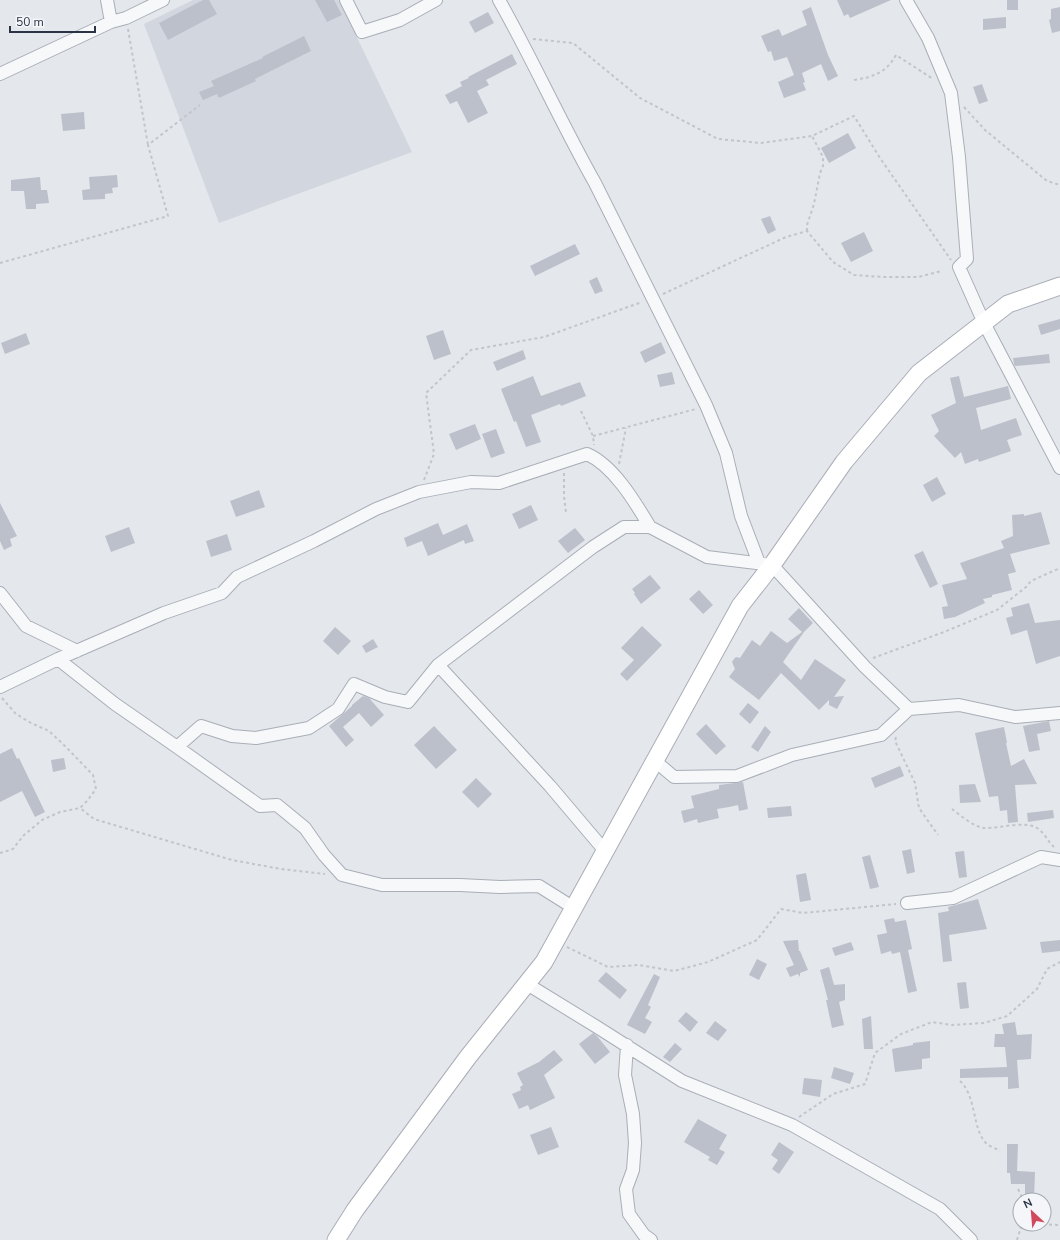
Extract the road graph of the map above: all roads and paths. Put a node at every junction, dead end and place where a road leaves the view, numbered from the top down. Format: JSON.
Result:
{"nodes":[{"id":1,"x":107,"y":0,"type":"edge"},
{"id":2,"x":163,"y":0,"type":"edge"},
{"id":3,"x":346,"y":0,"type":"edge"},
{"id":4,"x":436,"y":0,"type":"edge"},
{"id":5,"x":499,"y":0,"type":"edge"},
{"id":6,"x":906,"y":0,"type":"edge"},
{"id":7,"x":126,"y":18,"type":"junction"},
{"id":8,"x":111,"y":22,"type":"junction"},
{"id":9,"x":521,"y":38,"type":"junction"},
{"id":10,"x":0,"y":74,"type":"edge"},
{"id":11,"x":933,"y":79,"type":"dead end"},
{"id":12,"x":854,"y":80,"type":"dead end"},
{"id":13,"x":951,"y":93,"type":"junction"},
{"id":14,"x":200,"y":105,"type":"dead end"},
{"id":15,"x":812,"y":136,"type":"junction"},
{"id":16,"x":148,"y":145,"type":"junction"},
{"id":17,"x":1060,"y":185,"type":"edge"},
{"id":18,"x":807,"y":231,"type":"junction"},
{"id":19,"x":0,"y":263,"type":"edge"},
{"id":20,"x":959,"y":267,"type":"junction"},
{"id":21,"x":942,"y":271,"type":"dead end"},
{"id":22,"x":1060,"y":286,"type":"edge"},
{"id":23,"x":653,"y":298,"type":"junction"},
{"id":24,"x":984,"y":323,"type":"junction"},
{"id":25,"x":706,"y":406,"type":"junction"},
{"id":26,"x":581,"y":411,"type":"dead end"},
{"id":27,"x":626,"y":428,"type":"dead end"},
{"id":28,"x":593,"y":436,"type":"junction"},
{"id":29,"x":596,"y":458,"type":"junction"},
{"id":30,"x":565,"y":468,"type":"dead end"},
{"id":31,"x":1060,"y":468,"type":"edge"},
{"id":32,"x":616,"y":479,"type":"junction"},
{"id":33,"x":419,"y":492,"type":"junction"},
{"id":34,"x":566,"y":513,"type":"dead end"},
{"id":35,"x":650,"y":527,"type":"junction"},
{"id":36,"x":765,"y":564,"type":"junction"},
{"id":37,"x":1060,"y":568,"type":"edge"},
{"id":38,"x":0,"y":593,"type":"edge"},
{"id":39,"x":77,"y":650,"type":"junction"},
{"id":40,"x":58,"y":659,"type":"junction"},
{"id":41,"x":861,"y":663,"type":"junction"},
{"id":42,"x":438,"y":665,"type":"junction"},
{"id":43,"x":0,"y":687,"type":"edge"},
{"id":44,"x":0,"y":696,"type":"edge"},
{"id":45,"x":909,"y":709,"type":"junction"},
{"id":46,"x":1060,"y":714,"type":"edge"},
{"id":47,"x":897,"y":735,"type":"dead end"},
{"id":48,"x":177,"y":747,"type":"junction"},
{"id":49,"x":655,"y":761,"type":"junction"},
{"id":50,"x":80,"y":808,"type":"junction"},
{"id":51,"x":952,"y":809,"type":"dead end"},
{"id":52,"x":938,"y":835,"type":"dead end"},
{"id":53,"x":1060,"y":848,"type":"edge"},
{"id":54,"x":605,"y":851,"type":"junction"},
{"id":55,"x":0,"y":853,"type":"edge"},
{"id":56,"x":1060,"y":860,"type":"edge"},
{"id":57,"x":342,"y":875,"type":"junction"},
{"id":58,"x":908,"y":903,"type":"joint"},
{"id":59,"x":574,"y":908,"type":"junction"},
{"id":60,"x":556,"y":941,"type":"junction"},
{"id":61,"x":1060,"y":962,"type":"edge"},
{"id":62,"x":527,"y":984,"type":"junction"},
{"id":63,"x":627,"y":1046,"type":"junction"},
{"id":64,"x":960,"y":1081,"type":"dead end"},
{"id":65,"x":790,"y":1124,"type":"junction"},
{"id":66,"x":1000,"y":1151,"type":"dead end"},
{"id":67,"x":1018,"y":1189,"type":"dead end"},
{"id":68,"x":1020,"y":1192,"type":"edge"},
{"id":69,"x":336,"y":1240,"type":"edge"},
{"id":70,"x":651,"y":1240,"type":"edge"},
{"id":71,"x":971,"y":1240,"type":"edge"}],
"edges":[{"from":1,"to":8,"type":"street"},
{"from":2,"to":7,"type":"street"},
{"from":3,"to":4,"type":"street"},
{"from":5,"to":9,"type":"street"},
{"from":6,"to":13,"type":"street"},
{"from":7,"to":8,"type":"street"},
{"from":7,"to":16,"type":"path"},
{"from":8,"to":10,"type":"street"},
{"from":9,"to":15,"type":"path"},
{"from":9,"to":23,"type":"street"},
{"from":11,"to":12,"type":"path"},
{"from":13,"to":17,"type":"path"},
{"from":13,"to":20,"type":"street"},
{"from":14,"to":16,"type":"path"},
{"from":15,"to":18,"type":"path"},
{"from":15,"to":20,"type":"path"},
{"from":16,"to":19,"type":"path"},
{"from":18,"to":21,"type":"path"},
{"from":18,"to":23,"type":"path"},
{"from":20,"to":24,"type":"street"},
{"from":22,"to":24,"type":"main road"},
{"from":23,"to":25,"type":"street"},
{"from":23,"to":33,"type":"path"},
{"from":24,"to":31,"type":"street"},
{"from":24,"to":36,"type":"main road"},
{"from":25,"to":28,"type":"path"},
{"from":25,"to":36,"type":"street"},
{"from":26,"to":28,"type":"path"},
{"from":27,"to":32,"type":"path"},
{"from":28,"to":29,"type":"path"},
{"from":29,"to":32,"type":"street"},
{"from":29,"to":33,"type":"street"},
{"from":30,"to":34,"type":"path"},
{"from":32,"to":35,"type":"street"},
{"from":33,"to":39,"type":"street"},
{"from":35,"to":36,"type":"street"},
{"from":35,"to":42,"type":"street"},
{"from":36,"to":41,"type":"street"},
{"from":36,"to":49,"type":"main road"},
{"from":37,"to":41,"type":"path"},
{"from":38,"to":39,"type":"street"},
{"from":39,"to":40,"type":"street"},
{"from":40,"to":43,"type":"street"},
{"from":40,"to":48,"type":"street"},
{"from":41,"to":45,"type":"street"},
{"from":42,"to":48,"type":"street"},
{"from":42,"to":54,"type":"street"},
{"from":44,"to":50,"type":"path"},
{"from":45,"to":46,"type":"street"},
{"from":45,"to":49,"type":"street"},
{"from":47,"to":52,"type":"path"},
{"from":48,"to":57,"type":"street"},
{"from":49,"to":54,"type":"main road"},
{"from":50,"to":55,"type":"path"},
{"from":50,"to":57,"type":"path"},
{"from":51,"to":53,"type":"path"},
{"from":54,"to":59,"type":"main road"},
{"from":56,"to":58,"type":"street"},
{"from":57,"to":59,"type":"street"},
{"from":58,"to":60,"type":"path"},
{"from":59,"to":60,"type":"main road"},
{"from":60,"to":62,"type":"main road"},
{"from":61,"to":65,"type":"path"},
{"from":62,"to":63,"type":"street"},
{"from":62,"to":69,"type":"main road"},
{"from":63,"to":65,"type":"street"},
{"from":63,"to":70,"type":"street"},
{"from":64,"to":66,"type":"path"},
{"from":65,"to":71,"type":"street"},
{"from":67,"to":68,"type":"path"}]}
